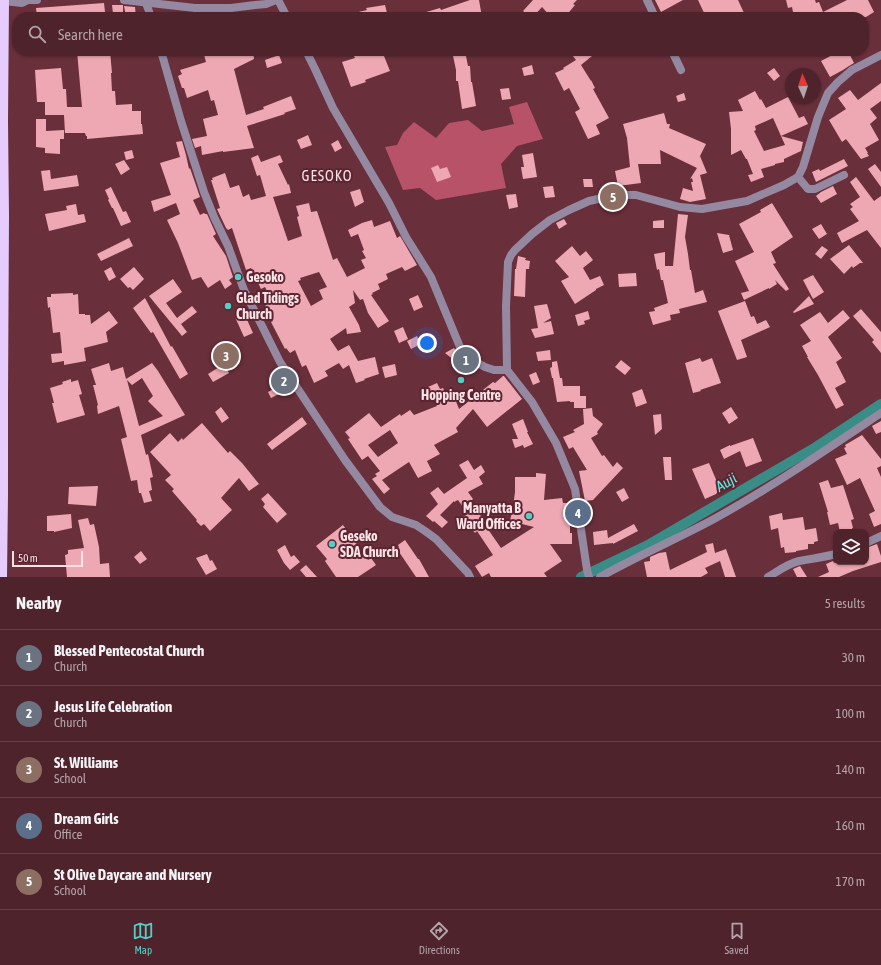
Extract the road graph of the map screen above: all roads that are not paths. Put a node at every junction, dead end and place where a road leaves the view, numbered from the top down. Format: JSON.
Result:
{"nodes":[{"id":1,"x":37,"y":0,"type":"edge"},
{"id":2,"x":124,"y":0,"type":"edge"},
{"id":3,"x":277,"y":0,"type":"edge"},
{"id":4,"x":647,"y":0,"type":"edge"},
{"id":5,"x":4,"y":1,"type":"edge"},
{"id":6,"x":146,"y":3,"type":"junction"},
{"id":7,"x":149,"y":12,"type":"edge"},
{"id":8,"x":284,"y":12,"type":"edge"},
{"id":9,"x":653,"y":12,"type":"edge"},
{"id":10,"x":881,"y":55,"type":"edge"},
{"id":11,"x":162,"y":56,"type":"edge"},
{"id":12,"x":308,"y":56,"type":"edge"},
{"id":13,"x":674,"y":56,"type":"edge"},
{"id":14,"x":681,"y":70,"type":"dead end"},
{"id":15,"x":844,"y":175,"type":"dead end"},
{"id":16,"x":798,"y":177,"type":"junction"},
{"id":17,"x":507,"y":370,"type":"junction"},
{"id":18,"x":881,"y":413,"type":"edge"},
{"id":19,"x":881,"y":536,"type":"edge"},
{"id":20,"x":869,"y":542,"type":"edge"},
{"id":21,"x":833,"y":555,"type":"edge"},
{"id":22,"x":588,"y":574,"type":"edge"},
{"id":23,"x":2,"y":577,"type":"edge"},
{"id":24,"x":470,"y":577,"type":"edge"},
{"id":25,"x":600,"y":577,"type":"edge"},
{"id":26,"x":768,"y":577,"type":"edge"}],
"edges":[{"from":1,"to":5,"type":"street"},
{"from":2,"to":6,"type":"street"},
{"from":3,"to":6,"type":"street"},
{"from":3,"to":8,"type":"street"},
{"from":4,"to":9,"type":"street"},
{"from":5,"to":23,"type":"main road"},
{"from":6,"to":7,"type":"street"},
{"from":10,"to":16,"type":"street"},
{"from":11,"to":24,"type":"street"},
{"from":12,"to":17,"type":"street"},
{"from":13,"to":14,"type":"street"},
{"from":15,"to":16,"type":"street"},
{"from":16,"to":17,"type":"street"},
{"from":17,"to":22,"type":"street"},
{"from":18,"to":25,"type":"street"},
{"from":19,"to":20,"type":"street"},
{"from":21,"to":26,"type":"street"}]}
